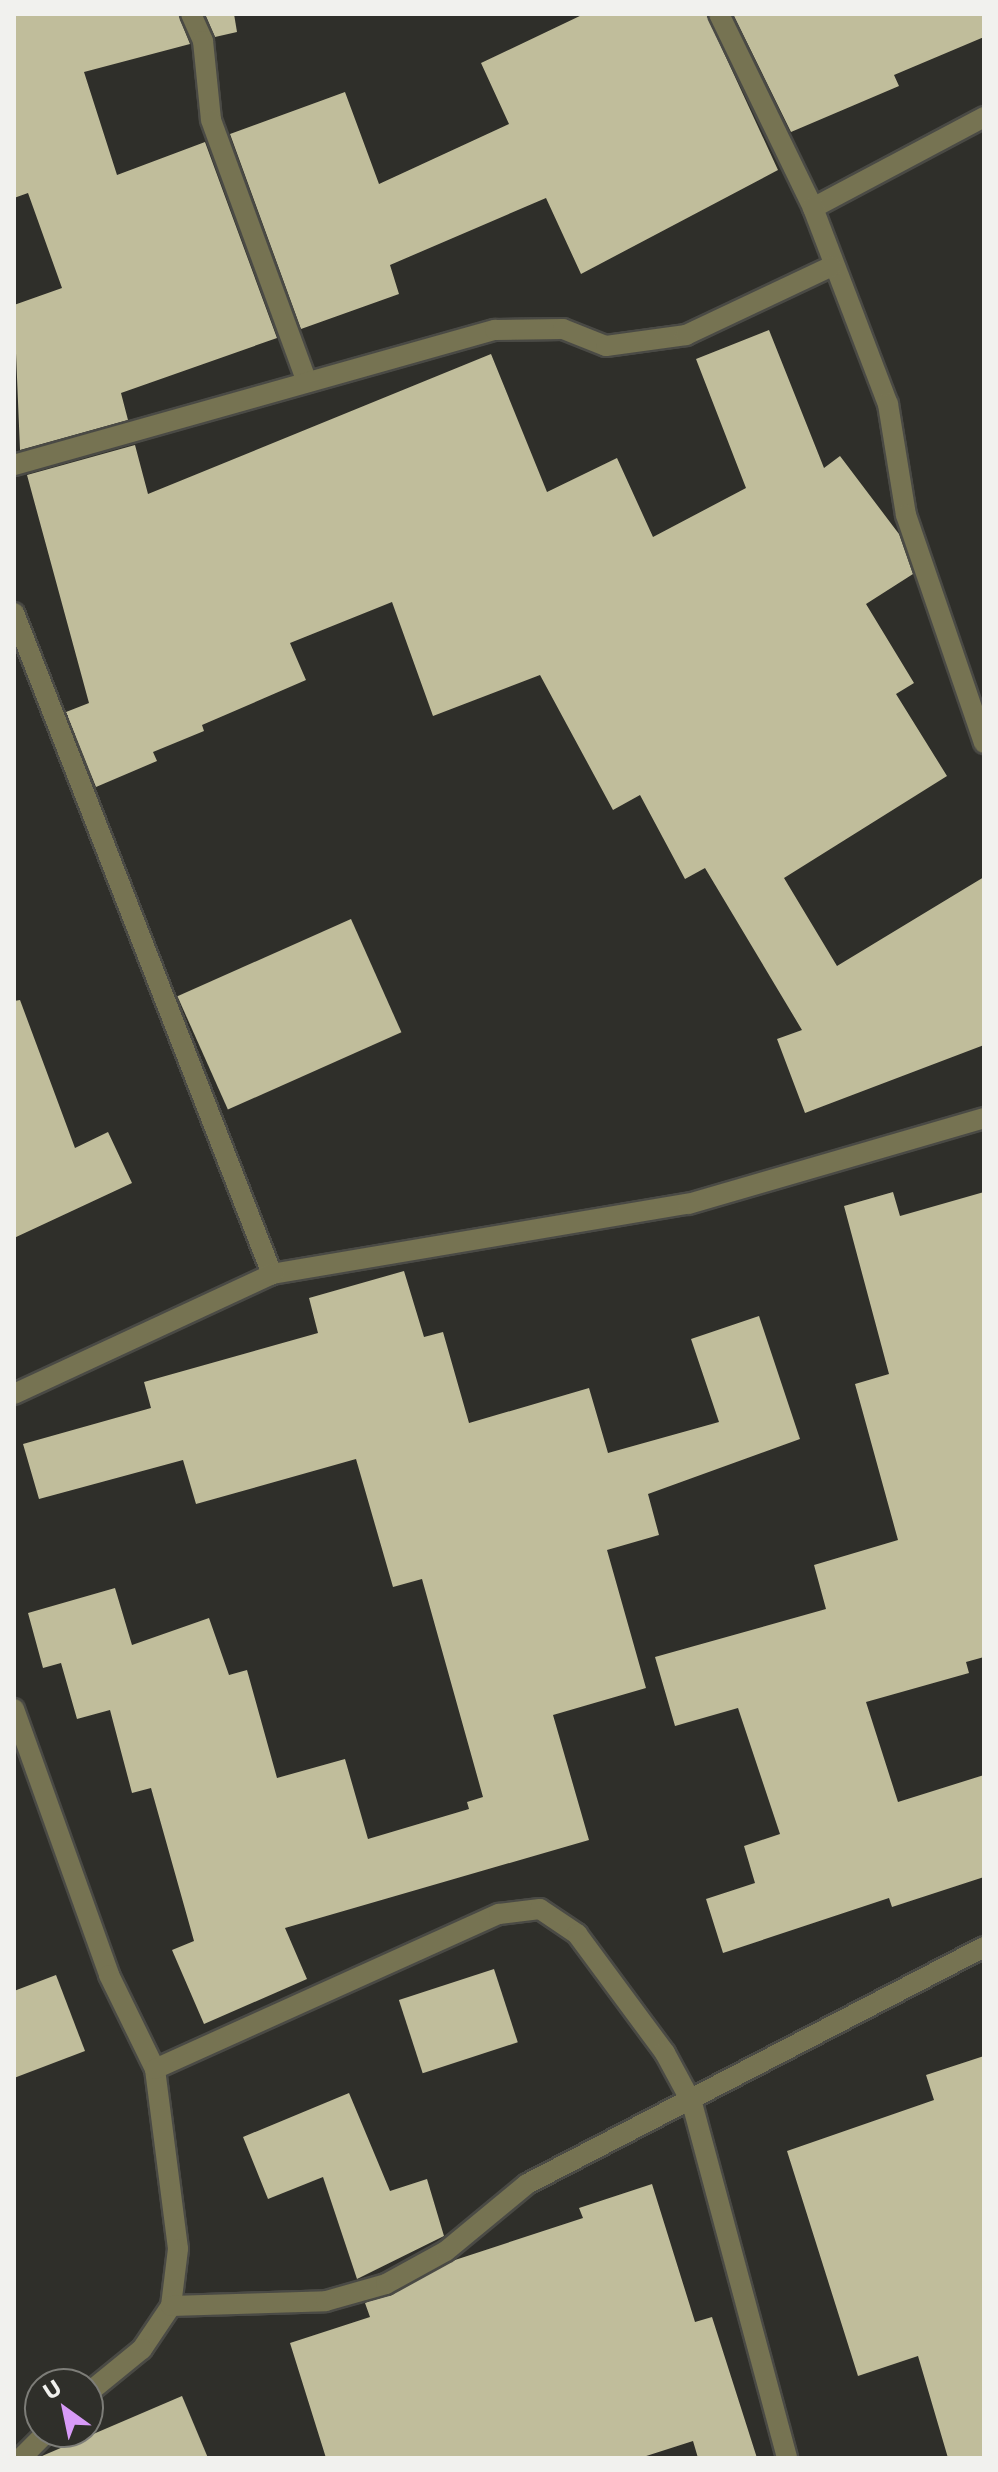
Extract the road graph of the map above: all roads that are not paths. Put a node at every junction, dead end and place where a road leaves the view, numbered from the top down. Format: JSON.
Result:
{"nodes":[{"id":1,"x":191,"y":14,"type":"edge"},
{"id":2,"x":719,"y":14,"type":"edge"},
{"id":3,"x":984,"y":117,"type":"edge"},
{"id":4,"x":813,"y":208,"type":"junction"},
{"id":5,"x":832,"y":266,"type":"junction"},
{"id":6,"x":307,"y":382,"type":"junction"},
{"id":7,"x":14,"y":465,"type":"edge"},
{"id":8,"x":14,"y":613,"type":"edge"},
{"id":9,"x":984,"y":743,"type":"edge"},
{"id":10,"x":984,"y":1118,"type":"edge"},
{"id":11,"x":272,"y":1274,"type":"junction"},
{"id":12,"x":14,"y":1394,"type":"edge"},
{"id":13,"x":14,"y":1709,"type":"edge"},
{"id":14,"x":984,"y":1947,"type":"edge"},
{"id":15,"x":155,"y":2069,"type":"junction"},
{"id":16,"x":692,"y":2103,"type":"junction"},
{"id":17,"x":171,"y":2306,"type":"junction"},
{"id":18,"x":104,"y":2380,"type":"edge"},
{"id":19,"x":787,"y":2458,"type":"edge"}],
"edges":[{"from":1,"to":6,"type":"street"},
{"from":2,"to":4,"type":"street"},
{"from":3,"to":4,"type":"street"},
{"from":4,"to":5,"type":"street"},
{"from":5,"to":6,"type":"street"},
{"from":5,"to":9,"type":"street"},
{"from":6,"to":7,"type":"street"},
{"from":8,"to":11,"type":"street"},
{"from":10,"to":11,"type":"street"},
{"from":11,"to":12,"type":"street"},
{"from":13,"to":15,"type":"street"},
{"from":14,"to":16,"type":"street"},
{"from":15,"to":16,"type":"street"},
{"from":15,"to":17,"type":"street"},
{"from":16,"to":17,"type":"street"},
{"from":16,"to":19,"type":"street"},
{"from":17,"to":18,"type":"street"}]}
